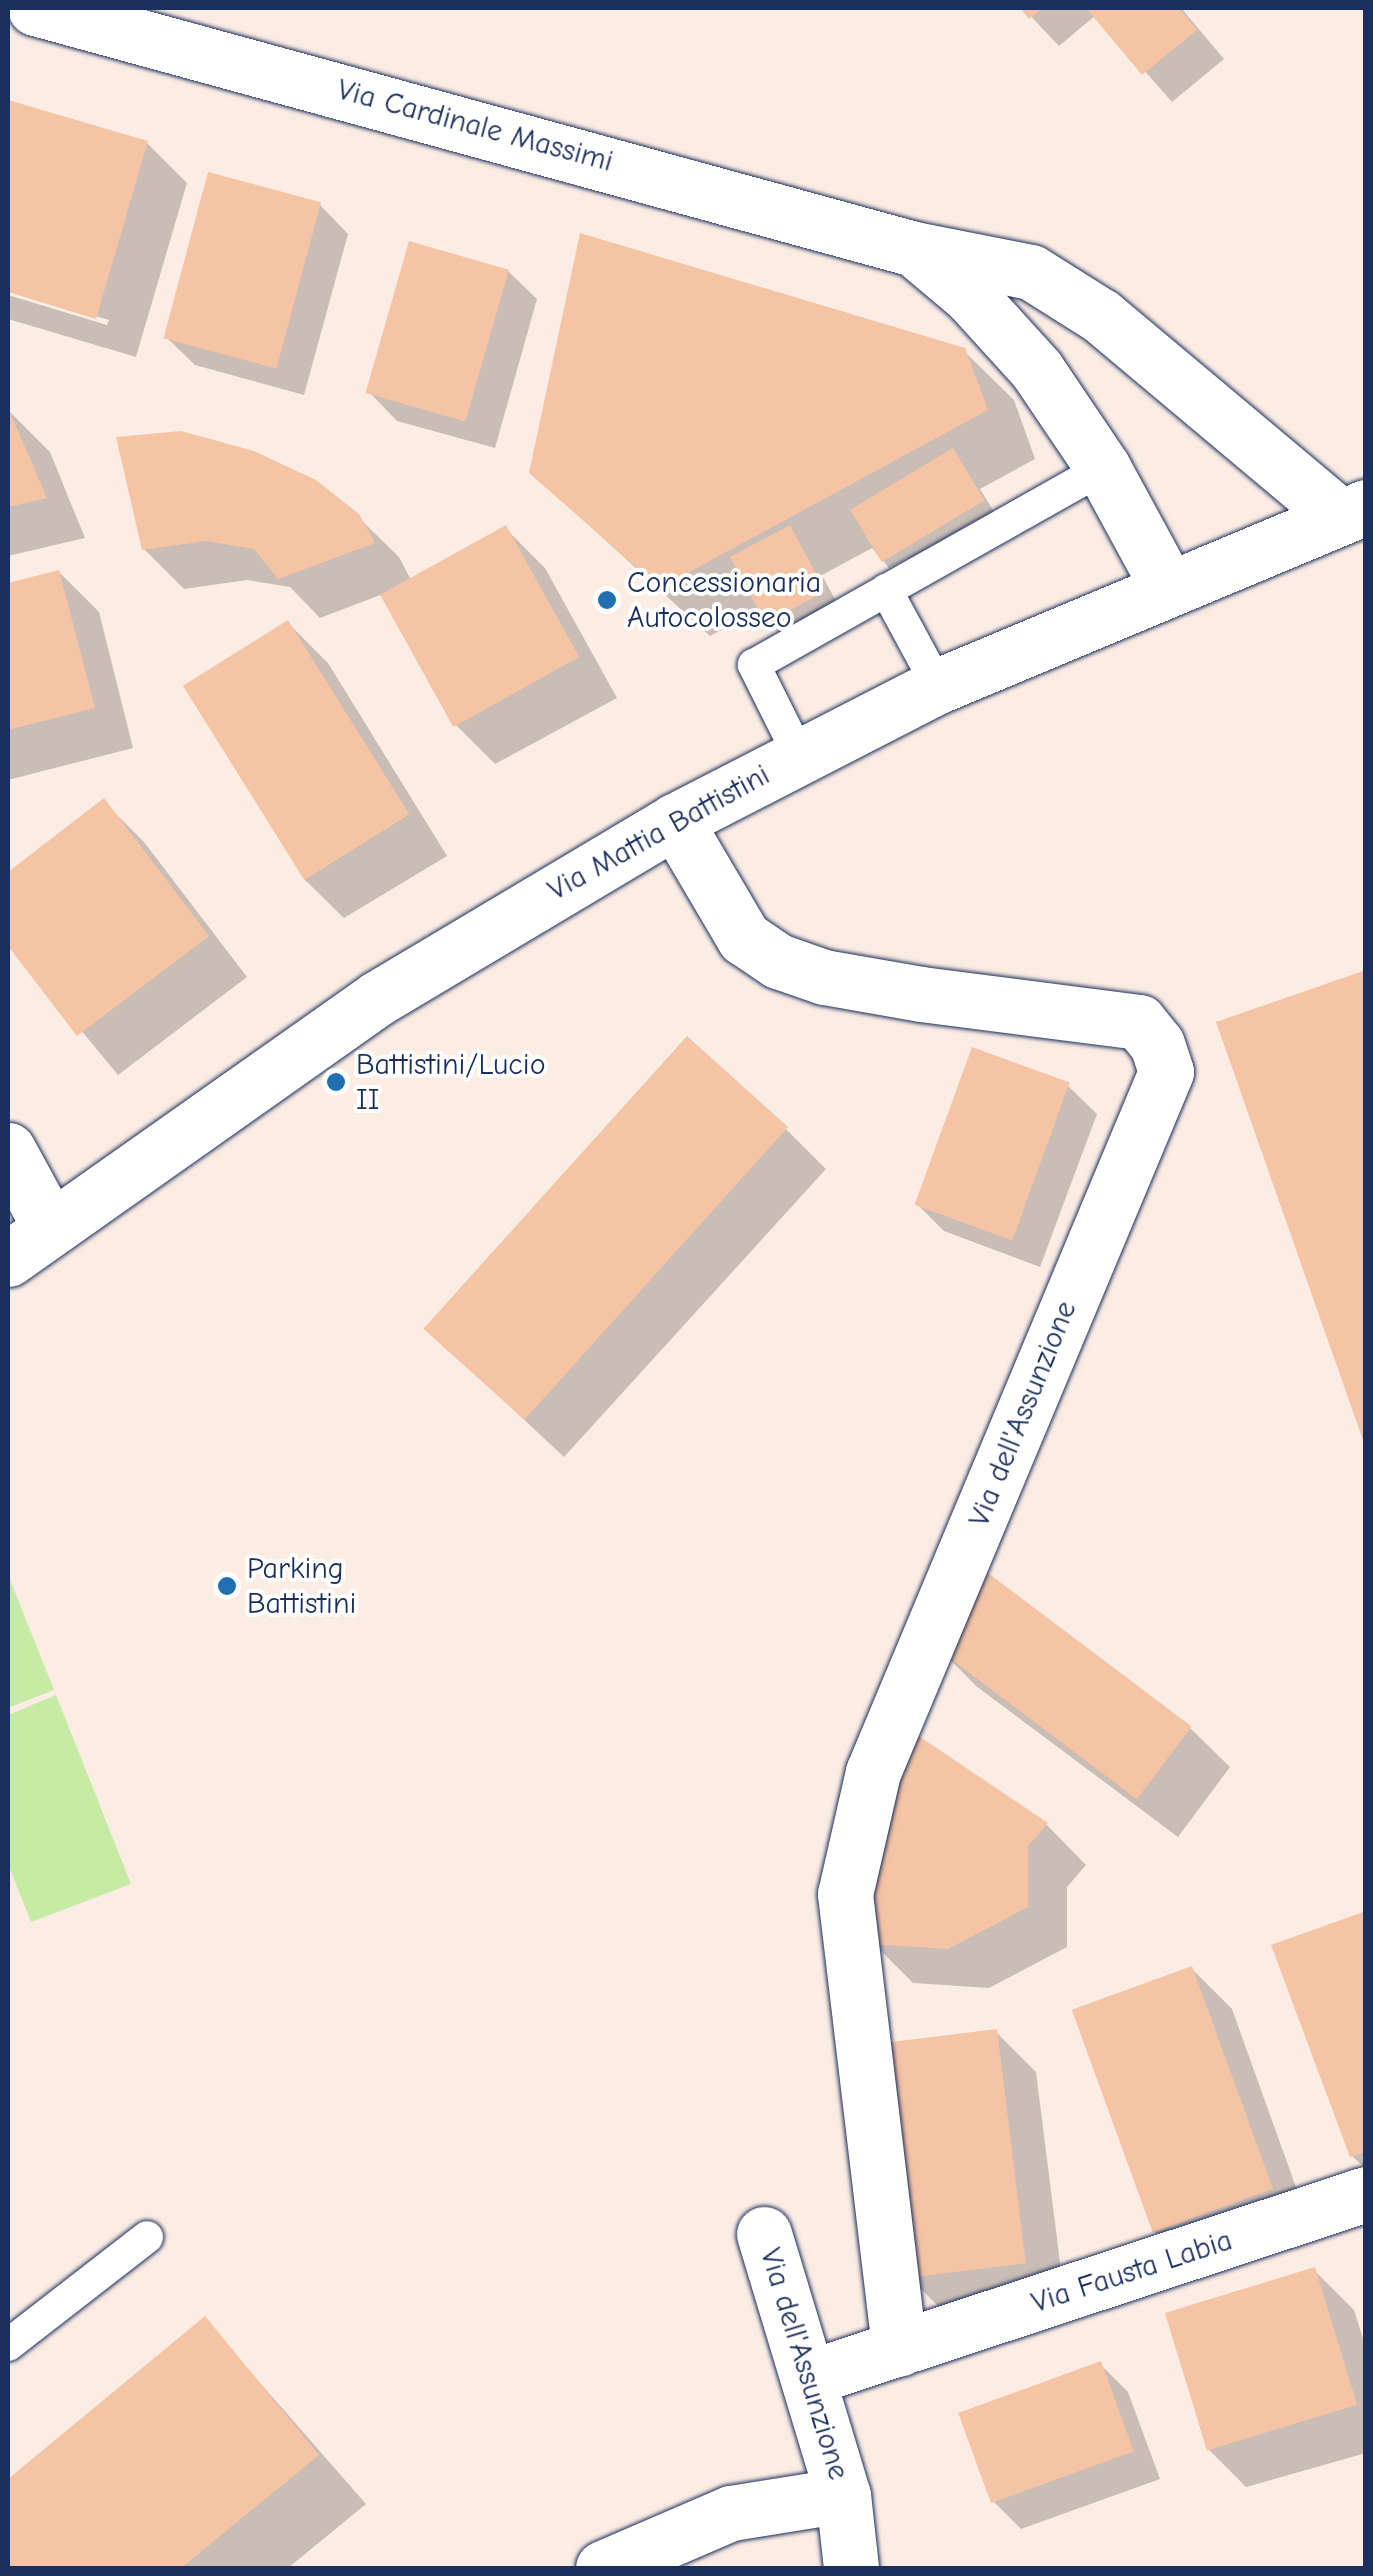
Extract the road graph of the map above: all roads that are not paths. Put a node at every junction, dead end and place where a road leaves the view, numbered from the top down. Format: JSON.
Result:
{"nodes":[{"id":1,"x":35,"y":8,"type":"edge"},
{"id":2,"x":914,"y":249,"type":"junction"},
{"id":3,"x":1103,"y":468,"type":"junction"},
{"id":4,"x":1352,"y":512,"type":"edge"},
{"id":5,"x":1167,"y":586,"type":"junction"},
{"id":6,"x":886,"y":590,"type":"junction"},
{"id":7,"x":938,"y":686,"type":"junction"},
{"id":8,"x":799,"y":755,"type":"junction"},
{"id":9,"x":675,"y":821,"type":"junction"},
{"id":10,"x":8,"y":1150,"type":"edge"},
{"id":11,"x":29,"y":1243,"type":"edge"},
{"id":12,"x":1366,"y":2194,"type":"edge"},
{"id":13,"x":764,"y":2234,"type":"dead end"},
{"id":14,"x":146,"y":2237,"type":"dead end"},
{"id":15,"x":8,"y":2346,"type":"edge"},
{"id":16,"x":899,"y":2349,"type":"junction"},
{"id":17,"x":808,"y":2378,"type":"junction"},
{"id":18,"x":843,"y":2495,"type":"junction"},
{"id":19,"x":602,"y":2568,"type":"edge"},
{"id":20,"x":851,"y":2568,"type":"edge"}],
"edges":[{"from":1,"to":2,"type":"street","name":"Via Cardinale Massimi"},
{"from":2,"to":3,"type":"street","name":"Via Cardinale Massimi"},
{"from":2,"to":4,"type":"street","name":"Via Cardinale Massimi"},
{"from":3,"to":5,"type":"street","name":"Via Cardinale Massimi"},
{"from":3,"to":6,"type":"lane"},
{"from":4,"to":5,"type":"street","name":"Via Mattia Battistini"},
{"from":5,"to":7,"type":"street","name":"Via Mattia Battistini"},
{"from":6,"to":7,"type":"lane"},
{"from":6,"to":8,"type":"lane"},
{"from":7,"to":8,"type":"street","name":"Via Mattia Battistini"},
{"from":8,"to":9,"type":"street","name":"Via Mattia Battistini"},
{"from":9,"to":11,"type":"street","name":"Via Mattia Battistini"},
{"from":9,"to":16,"type":"street","name":"Via dell'Assunzione"},
{"from":10,"to":11,"type":"street"},
{"from":12,"to":16,"type":"street","name":"Via Fausta Labia"},
{"from":13,"to":17,"type":"street","name":"Via dell'Assunzione"},
{"from":14,"to":15,"type":"lane"},
{"from":16,"to":17,"type":"street","name":"Via Fausta Labia"},
{"from":17,"to":18,"type":"street","name":"Via dell'Assunzione"},
{"from":18,"to":19,"type":"street","name":"Via dell'Assunzione"},
{"from":18,"to":20,"type":"street","name":"Via dell'Assunzione"}]}
